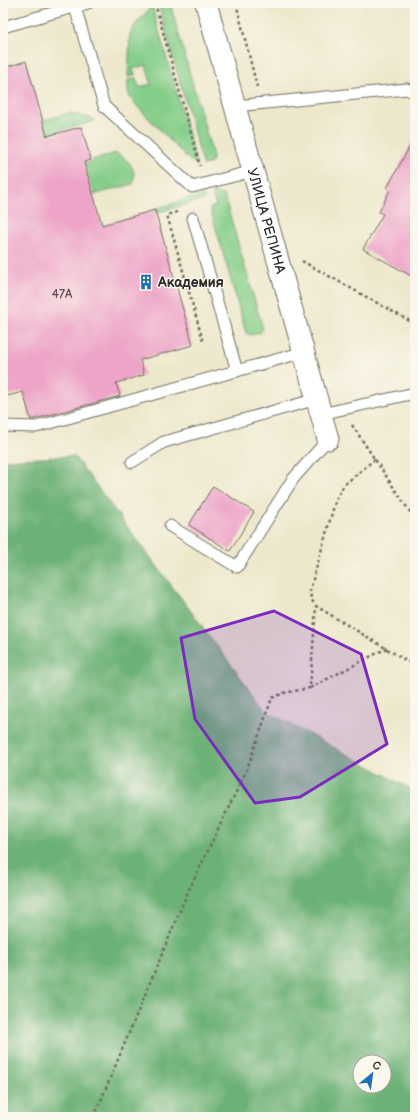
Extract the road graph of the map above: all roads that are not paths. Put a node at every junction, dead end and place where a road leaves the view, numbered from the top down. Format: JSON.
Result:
{"nodes":[{"id":1,"x":88,"y":3,"type":"edge"},
{"id":2,"x":206,"y":3,"type":"edge"},
{"id":3,"x":75,"y":7,"type":"junction"},
{"id":4,"x":3,"y":27,"type":"edge"},
{"id":5,"x":415,"y":94,"type":"edge"},
{"id":6,"x":235,"y":106,"type":"junction"},
{"id":7,"x":253,"y":171,"type":"junction"},
{"id":8,"x":193,"y":218,"type":"dead end"},
{"id":9,"x":304,"y":352,"type":"junction"},
{"id":10,"x":236,"y":371,"type":"junction"},
{"id":11,"x":415,"y":393,"type":"edge"},
{"id":12,"x":319,"y":406,"type":"junction"},
{"id":13,"x":3,"y":426,"type":"edge"},
{"id":14,"x":328,"y":439,"type":"joint"},
{"id":15,"x":132,"y":462,"type":"dead end"},
{"id":16,"x":170,"y":526,"type":"dead end"}],
"edges":[{"from":1,"to":3,"type":"lane"},
{"from":2,"to":6,"type":"street","name":"УЛИЦА РЕПИНА"},
{"from":3,"to":4,"type":"lane"},
{"from":3,"to":7,"type":"lane"},
{"from":5,"to":6,"type":"lane"},
{"from":6,"to":7,"type":"street","name":"УЛИЦА РЕПИНА"},
{"from":7,"to":9,"type":"street","name":"УЛИЦА РЕПИНА"},
{"from":8,"to":10,"type":"lane"},
{"from":9,"to":10,"type":"lane"},
{"from":9,"to":12,"type":"street","name":"УЛИЦА РЕПИНА"},
{"from":10,"to":13,"type":"lane"},
{"from":11,"to":12,"type":"lane"},
{"from":12,"to":14,"type":"street","name":"УЛИЦА РЕПИНА"},
{"from":12,"to":15,"type":"lane"},
{"from":14,"to":16,"type":"lane"}]}
